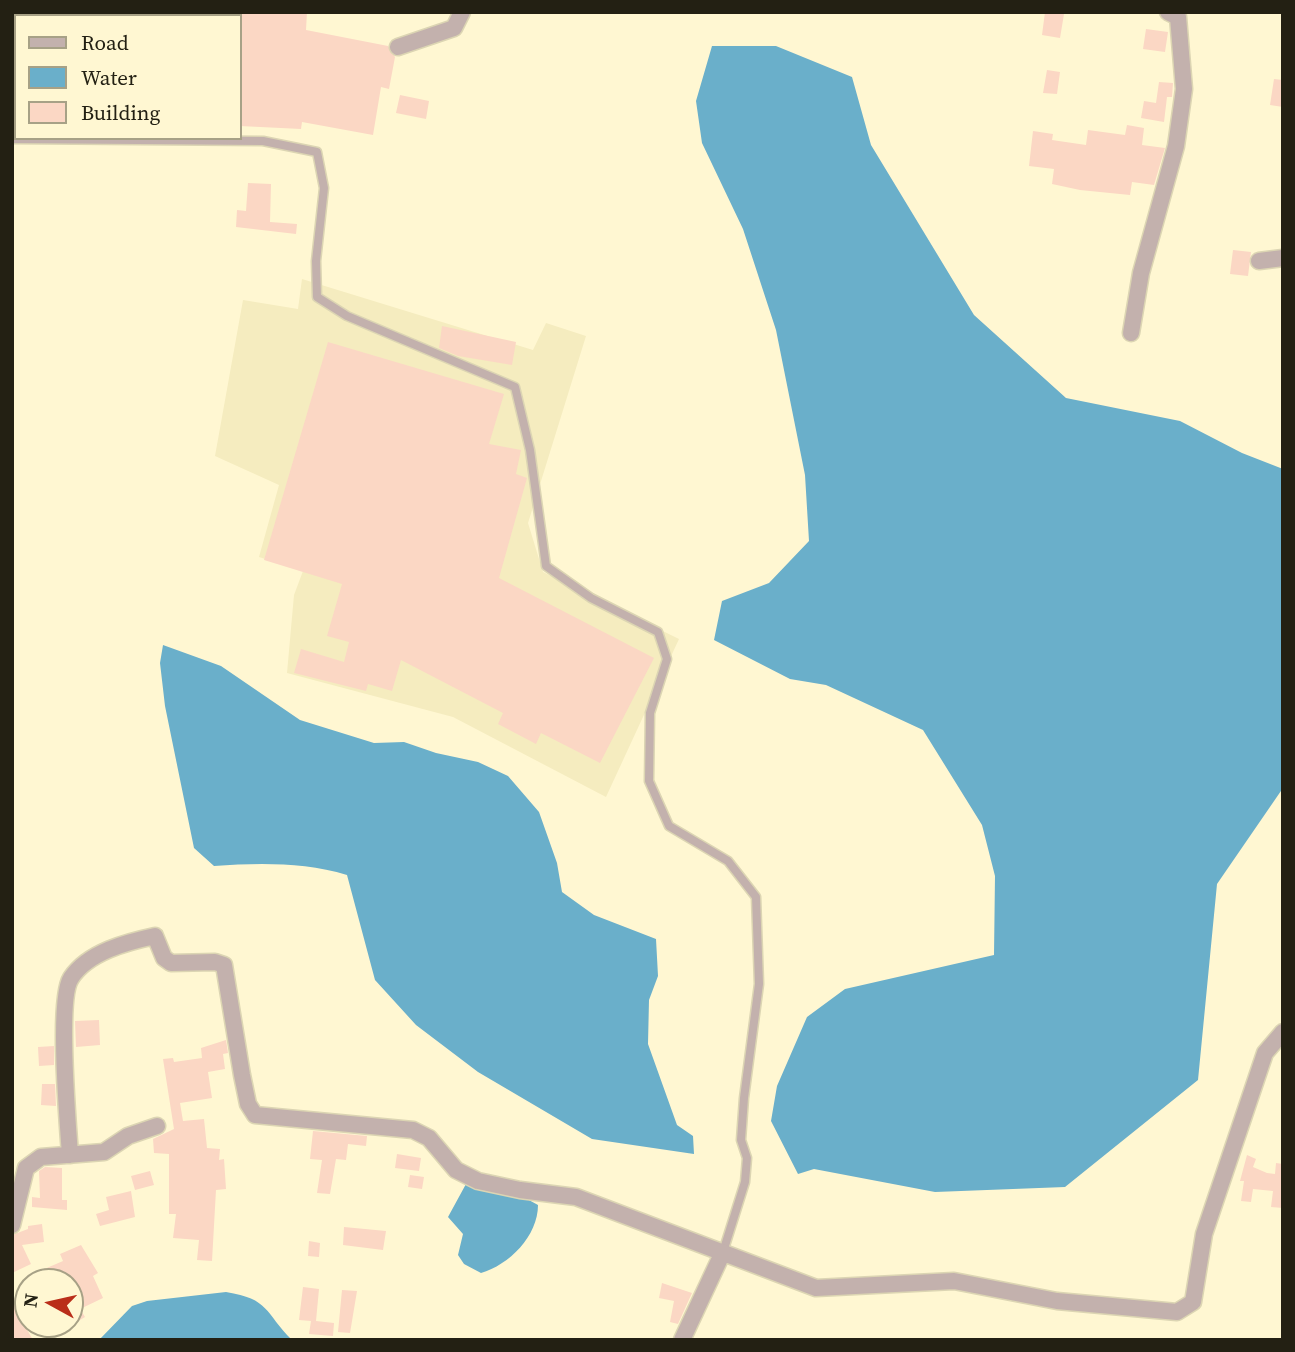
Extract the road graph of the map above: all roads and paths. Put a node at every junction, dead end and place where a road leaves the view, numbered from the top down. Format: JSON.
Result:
{"nodes":[{"id":1,"x":462,"y":12,"type":"edge"},
{"id":2,"x":1175,"y":14,"type":"edge"},
{"id":3,"x":398,"y":47,"type":"dead end"},
{"id":4,"x":138,"y":140,"type":"edge"},
{"id":5,"x":1283,"y":258,"type":"edge"},
{"id":6,"x":1259,"y":261,"type":"dead end"},
{"id":7,"x":1131,"y":332,"type":"dead end"},
{"id":8,"x":1283,"y":1032,"type":"edge"},
{"id":9,"x":157,"y":1126,"type":"dead end"},
{"id":10,"x":70,"y":1155,"type":"junction"},
{"id":11,"x":12,"y":1225,"type":"edge"},
{"id":12,"x":723,"y":1251,"type":"junction"},
{"id":13,"x":682,"y":1340,"type":"edge"}],
"edges":[{"from":1,"to":3,"type":"street"},
{"from":2,"to":7,"type":"street"},
{"from":4,"to":12,"type":"lane"},
{"from":5,"to":6,"type":"street"},
{"from":8,"to":12,"type":"street"},
{"from":9,"to":10,"type":"street"},
{"from":10,"to":11,"type":"street"},
{"from":10,"to":12,"type":"street"},
{"from":12,"to":13,"type":"street"}]}
